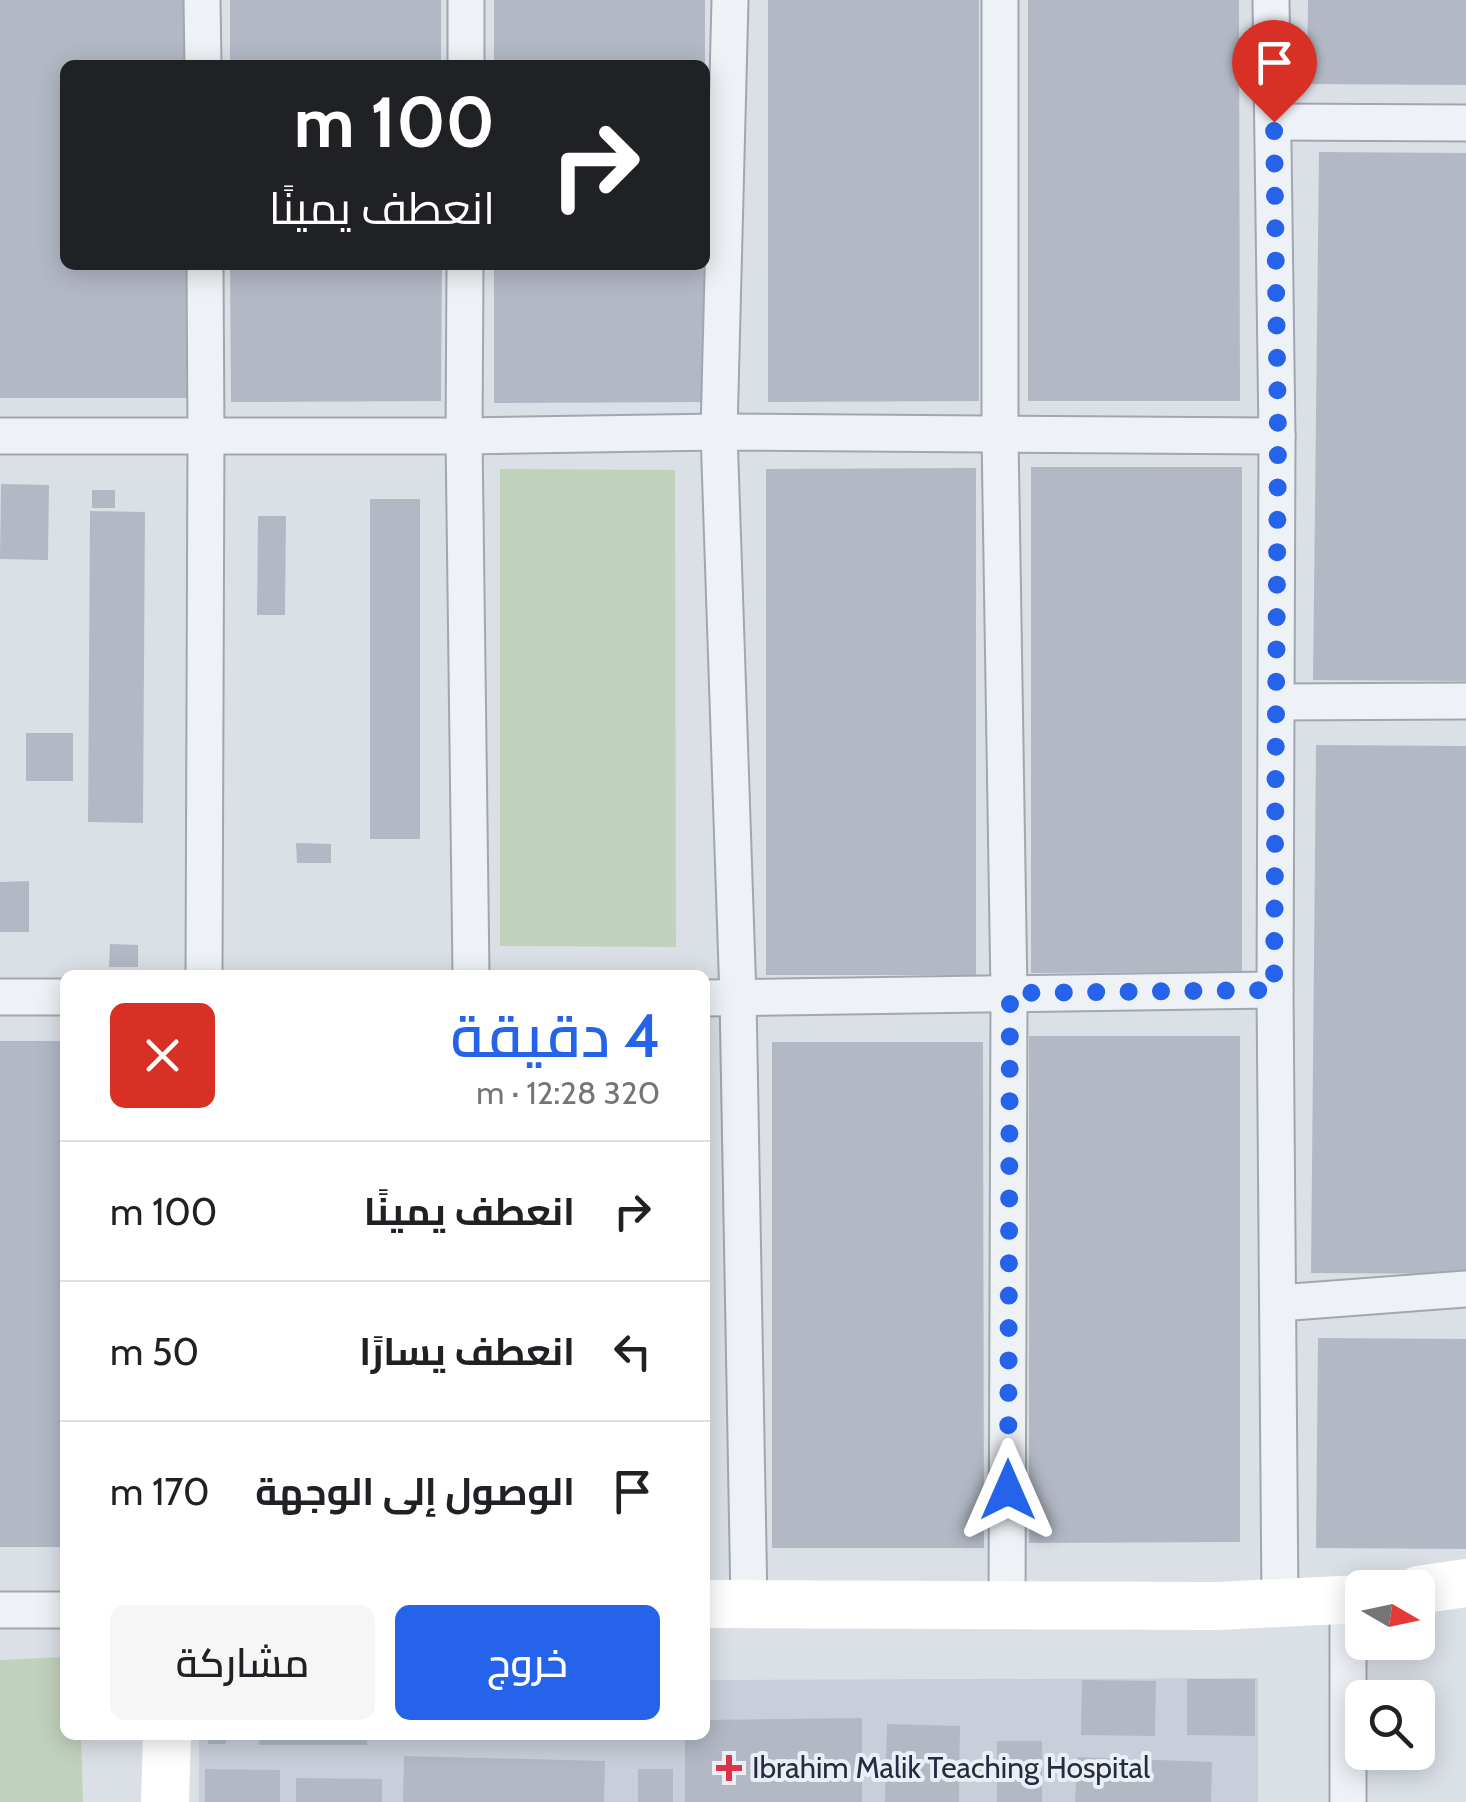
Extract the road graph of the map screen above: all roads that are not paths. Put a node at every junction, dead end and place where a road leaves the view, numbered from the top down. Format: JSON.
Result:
{"nodes":[{"id":1,"x":202,"y":0,"type":"edge"},
{"id":2,"x":466,"y":0,"type":"edge"},
{"id":3,"x":730,"y":0,"type":"edge"},
{"id":4,"x":1000,"y":0,"type":"edge"},
{"id":5,"x":1272,"y":0,"type":"edge"},
{"id":6,"x":203,"y":60,"type":"edge"},
{"id":7,"x":466,"y":60,"type":"edge"},
{"id":8,"x":1274,"y":122,"type":"junction"},
{"id":9,"x":1466,"y":123,"type":"edge"},
{"id":10,"x":205,"y":270,"type":"edge"},
{"id":11,"x":465,"y":270,"type":"edge"},
{"id":12,"x":719,"y":432,"type":"junction"},
{"id":13,"x":0,"y":436,"type":"edge"},
{"id":14,"x":206,"y":436,"type":"junction"},
{"id":15,"x":464,"y":436,"type":"junction"},
{"id":16,"x":1000,"y":436,"type":"junction"},
{"id":17,"x":1278,"y":436,"type":"junction"},
{"id":18,"x":1466,"y":701,"type":"edge"},
{"id":19,"x":1277,"y":702,"type":"junction"},
{"id":20,"x":204,"y":970,"type":"edge"},
{"id":21,"x":471,"y":970,"type":"edge"},
{"id":22,"x":1274,"y":990,"type":"junction"},
{"id":23,"x":1010,"y":993,"type":"junction"},
{"id":24,"x":0,"y":997,"type":"edge"},
{"id":25,"x":60,"y":997,"type":"edge"},
{"id":26,"x":722,"y":998,"type":"edge"},
{"id":27,"x":1466,"y":1289,"type":"edge"},
{"id":28,"x":1279,"y":1303,"type":"junction"},
{"id":29,"x":1466,"y":1583,"type":"edge"},
{"id":30,"x":1435,"y":1588,"type":"edge"},
{"id":31,"x":1345,"y":1600,"type":"edge"},
{"id":32,"x":1280,"y":1603,"type":"junction"},
{"id":33,"x":727,"y":1604,"type":"edge"},
{"id":34,"x":1008,"y":1606,"type":"junction"},
{"id":35,"x":0,"y":1610,"type":"edge"},
{"id":36,"x":60,"y":1610,"type":"edge"},
{"id":37,"x":1353,"y":1660,"type":"edge"},
{"id":38,"x":167,"y":1740,"type":"edge"},
{"id":39,"x":165,"y":1802,"type":"edge"},
{"id":40,"x":1348,"y":1802,"type":"edge"}],
"edges":[{"from":1,"to":6,"type":"street"},
{"from":2,"to":7,"type":"street"},
{"from":3,"to":12,"type":"street"},
{"from":4,"to":16,"type":"street"},
{"from":5,"to":8,"type":"street"},
{"from":8,"to":9,"type":"street"},
{"from":8,"to":17,"type":"street"},
{"from":10,"to":14,"type":"street"},
{"from":11,"to":15,"type":"street"},
{"from":12,"to":15,"type":"street"},
{"from":12,"to":16,"type":"street"},
{"from":12,"to":26,"type":"street"},
{"from":13,"to":14,"type":"street"},
{"from":14,"to":15,"type":"street"},
{"from":14,"to":20,"type":"street"},
{"from":15,"to":21,"type":"street"},
{"from":16,"to":17,"type":"street"},
{"from":16,"to":23,"type":"street"},
{"from":17,"to":19,"type":"street"},
{"from":18,"to":19,"type":"street"},
{"from":19,"to":22,"type":"street"},
{"from":22,"to":23,"type":"street"},
{"from":22,"to":28,"type":"street"},
{"from":23,"to":26,"type":"street"},
{"from":23,"to":34,"type":"street"},
{"from":24,"to":25,"type":"street"},
{"from":26,"to":33,"type":"street"},
{"from":27,"to":28,"type":"street"},
{"from":28,"to":32,"type":"street"},
{"from":29,"to":30,"type":"street"},
{"from":31,"to":32,"type":"street"},
{"from":32,"to":34,"type":"street"},
{"from":33,"to":34,"type":"street"},
{"from":35,"to":36,"type":"street"},
{"from":37,"to":40,"type":"street"},
{"from":38,"to":39,"type":"street"}]}
